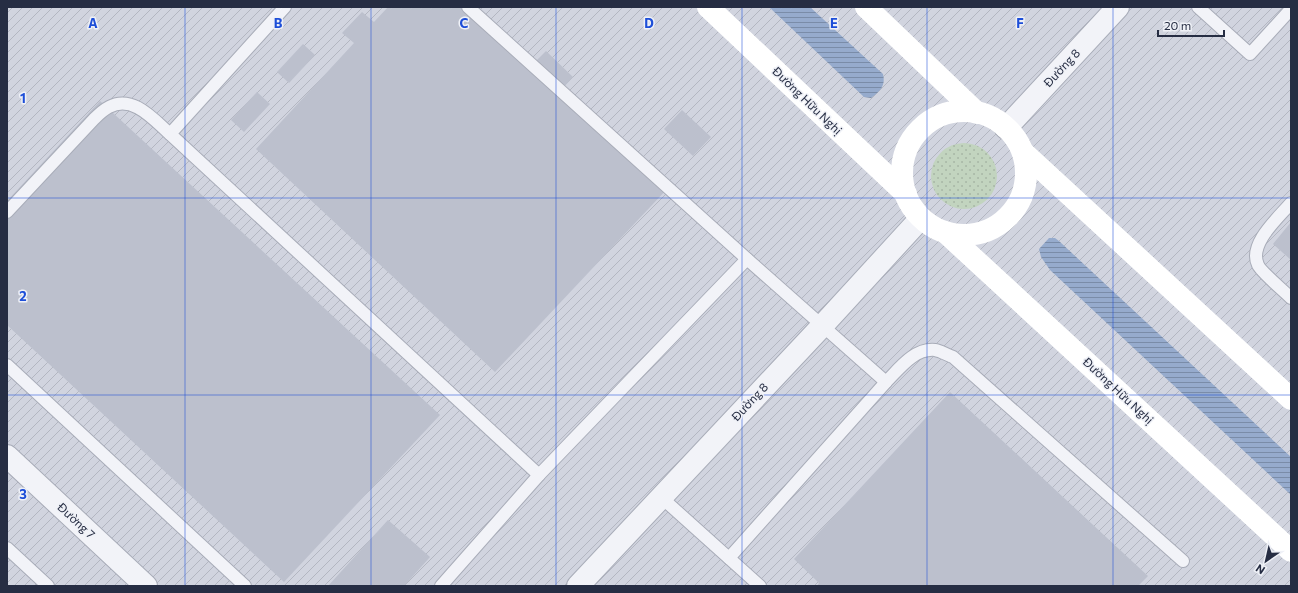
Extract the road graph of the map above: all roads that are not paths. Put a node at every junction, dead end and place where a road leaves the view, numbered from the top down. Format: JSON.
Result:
{"nodes":[{"id":1,"x":285,"y":7,"type":"edge"},
{"id":2,"x":468,"y":7,"type":"edge"},
{"id":3,"x":708,"y":7,"type":"edge"},
{"id":4,"x":866,"y":7,"type":"edge"},
{"id":5,"x":1118,"y":7,"type":"edge"},
{"id":6,"x":1198,"y":7,"type":"edge"},
{"id":7,"x":1291,"y":9,"type":"edge"},
{"id":8,"x":977,"y":112,"type":"junction"},
{"id":9,"x":1006,"y":128,"type":"junction"},
{"id":10,"x":170,"y":134,"type":"junction"},
{"id":11,"x":1023,"y":152,"type":"junction"},
{"id":12,"x":906,"y":194,"type":"junction"},
{"id":13,"x":1291,"y":203,"type":"edge"},
{"id":14,"x":7,"y":212,"type":"edge"},
{"id":15,"x":921,"y":218,"type":"junction"},
{"id":16,"x":945,"y":232,"type":"junction"},
{"id":17,"x":747,"y":259,"type":"junction"},
{"id":18,"x":1291,"y":298,"type":"edge"},
{"id":19,"x":823,"y":325,"type":"junction"},
{"id":20,"x":7,"y":364,"type":"edge"},
{"id":21,"x":886,"y":382,"type":"junction"},
{"id":22,"x":1291,"y":399,"type":"edge"},
{"id":23,"x":7,"y":456,"type":"edge"},
{"id":24,"x":539,"y":475,"type":"junction"},
{"id":25,"x":662,"y":498,"type":"junction"},
{"id":26,"x":7,"y":548,"type":"edge"},
{"id":27,"x":1291,"y":551,"type":"edge"},
{"id":28,"x":729,"y":558,"type":"junction"},
{"id":29,"x":1183,"y":561,"type":"dead end"},
{"id":30,"x":48,"y":586,"type":"edge"},
{"id":31,"x":146,"y":586,"type":"edge"},
{"id":32,"x":245,"y":586,"type":"edge"},
{"id":33,"x":441,"y":586,"type":"edge"},
{"id":34,"x":578,"y":586,"type":"edge"},
{"id":35,"x":760,"y":586,"type":"edge"}],
"edges":[{"from":1,"to":10,"type":"lane"},
{"from":2,"to":17,"type":"lane"},
{"from":3,"to":12,"type":"main road","name":"Đường Hữu Nghị"},
{"from":4,"to":8,"type":"main road"},
{"from":5,"to":9,"type":"street","name":"Đường 8"},
{"from":6,"to":7,"type":"lane"},
{"from":8,"to":9,"type":"main road"},
{"from":8,"to":12,"type":"main road"},
{"from":9,"to":11,"type":"main road"},
{"from":10,"to":14,"type":"lane"},
{"from":10,"to":24,"type":"lane"},
{"from":11,"to":16,"type":"main road"},
{"from":11,"to":22,"type":"main road"},
{"from":12,"to":15,"type":"main road"},
{"from":13,"to":18,"type":"lane"},
{"from":15,"to":16,"type":"main road"},
{"from":15,"to":19,"type":"street","name":"Đường 8"},
{"from":16,"to":27,"type":"main road","name":"Đường Hữu Nghị"},
{"from":17,"to":19,"type":"lane"},
{"from":17,"to":24,"type":"lane"},
{"from":19,"to":21,"type":"lane"},
{"from":19,"to":25,"type":"street","name":"Đường 8"},
{"from":20,"to":32,"type":"lane"},
{"from":21,"to":28,"type":"lane"},
{"from":21,"to":29,"type":"lane"},
{"from":23,"to":31,"type":"street","name":"Đường 7"},
{"from":24,"to":33,"type":"lane"},
{"from":25,"to":28,"type":"lane"},
{"from":25,"to":34,"type":"street","name":"Đường 8"},
{"from":26,"to":30,"type":"lane"},
{"from":28,"to":35,"type":"lane"}]}
